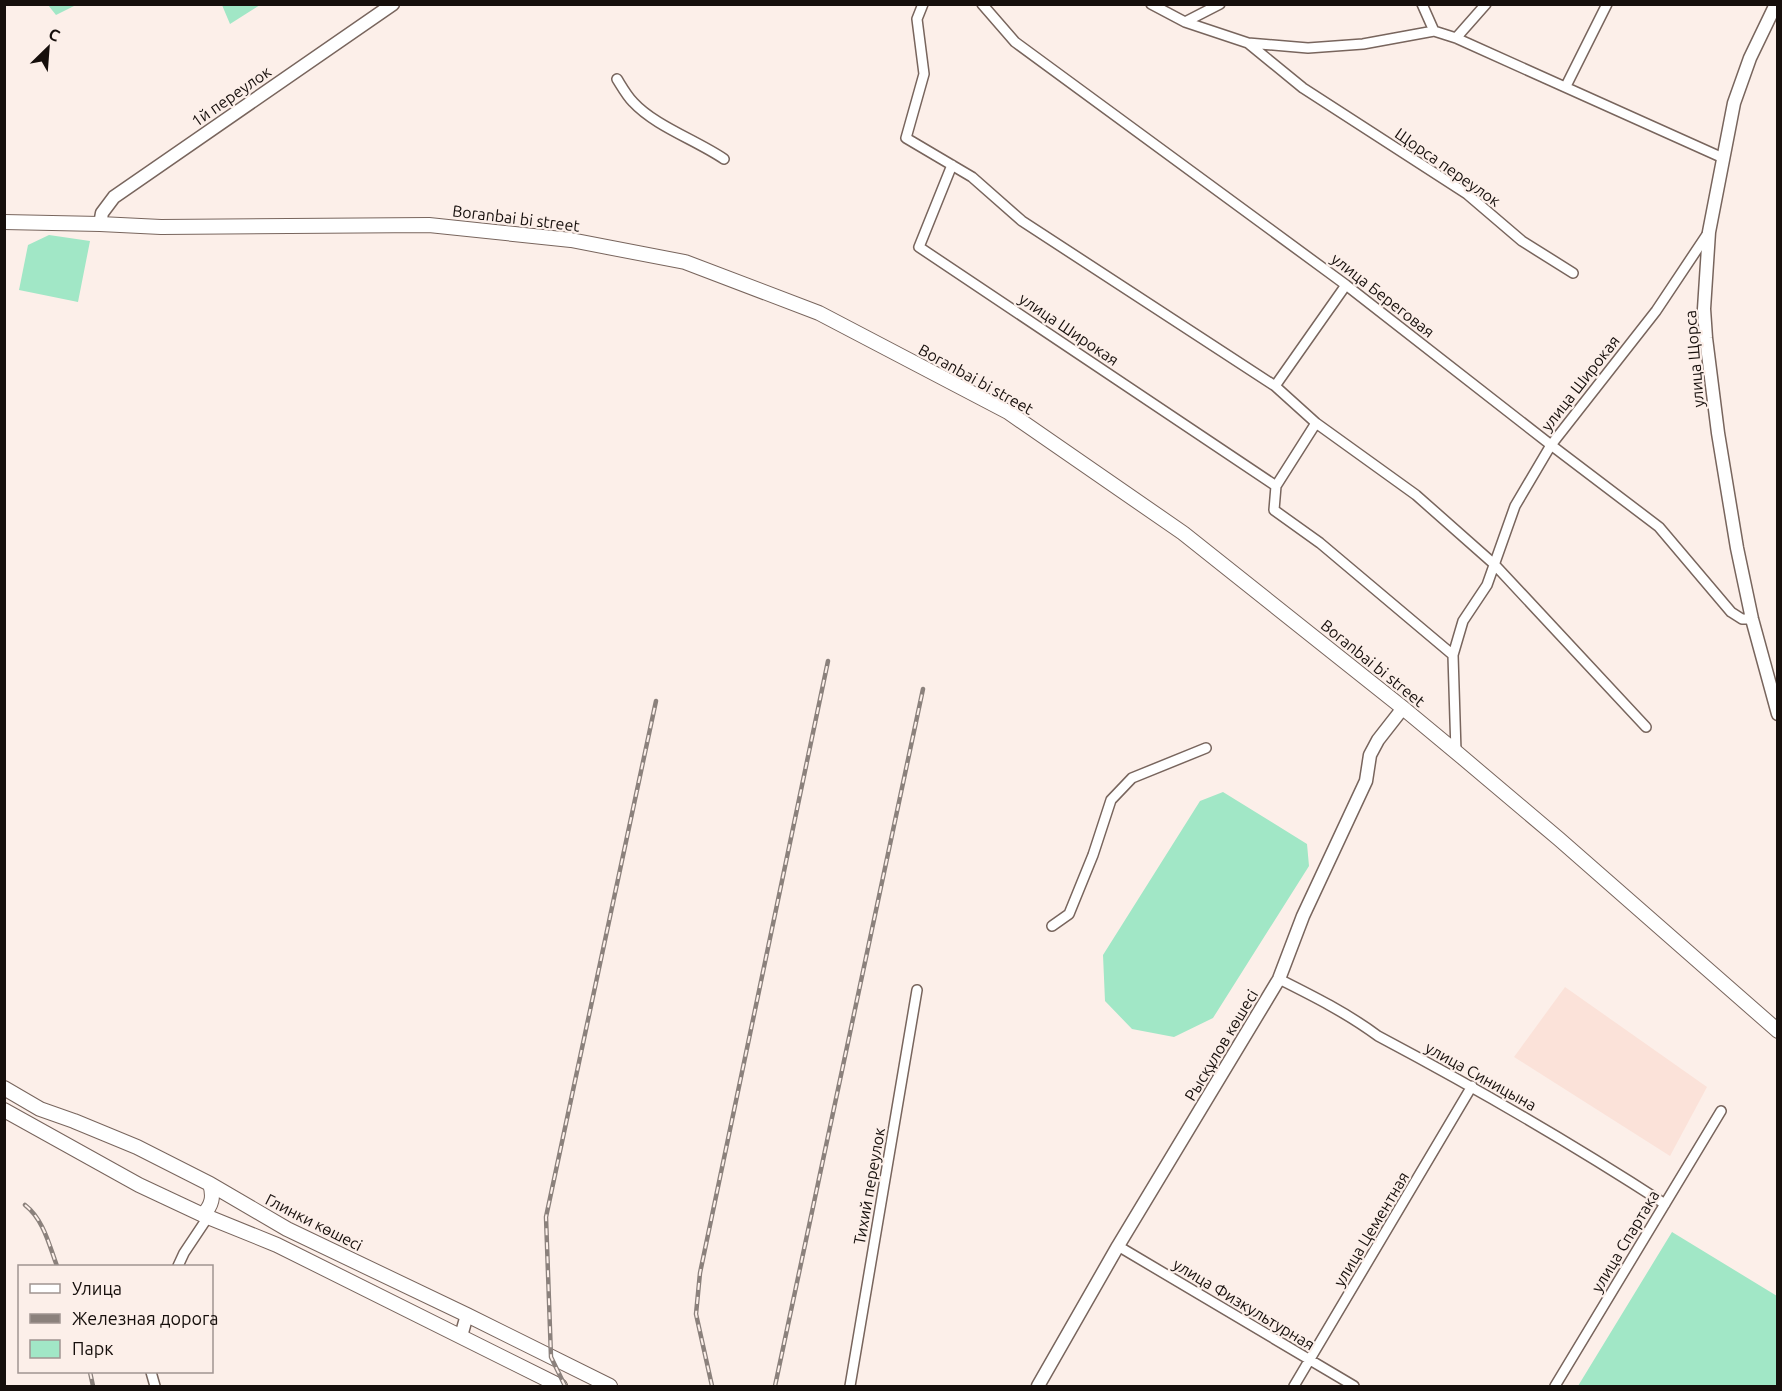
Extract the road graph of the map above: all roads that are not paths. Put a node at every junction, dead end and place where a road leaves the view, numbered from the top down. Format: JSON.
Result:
{"nodes":[{"id":1,"x":393,"y":4,"type":"edge"},
{"id":2,"x":923,"y":4,"type":"edge"},
{"id":3,"x":982,"y":4,"type":"edge"},
{"id":4,"x":1151,"y":4,"type":"edge"},
{"id":5,"x":1220,"y":4,"type":"edge"},
{"id":6,"x":1422,"y":4,"type":"edge"},
{"id":7,"x":1486,"y":4,"type":"edge"},
{"id":8,"x":1607,"y":4,"type":"edge"},
{"id":9,"x":1776,"y":4,"type":"edge"},
{"id":10,"x":1185,"y":22,"type":"junction"},
{"id":11,"x":1434,"y":31,"type":"junction"},
{"id":12,"x":1456,"y":38,"type":"junction"},
{"id":13,"x":1248,"y":43,"type":"junction"},
{"id":14,"x":617,"y":79,"type":"dead end"},
{"id":15,"x":1566,"y":86,"type":"junction"},
{"id":16,"x":1723,"y":158,"type":"junction"},
{"id":17,"x":724,"y":159,"type":"dead end"},
{"id":18,"x":952,"y":165,"type":"junction"},
{"id":19,"x":4,"y":222,"type":"edge"},
{"id":20,"x":100,"y":224,"type":"junction"},
{"id":21,"x":1709,"y":232,"type":"junction"},
{"id":22,"x":1573,"y":273,"type":"dead end"},
{"id":23,"x":1346,"y":285,"type":"junction"},
{"id":24,"x":1275,"y":386,"type":"junction"},
{"id":25,"x":1316,"y":423,"type":"junction"},
{"id":26,"x":1551,"y":445,"type":"junction"},
{"id":27,"x":1276,"y":486,"type":"junction"},
{"id":28,"x":1494,"y":564,"type":"junction"},
{"id":29,"x":1752,"y":618,"type":"junction"},
{"id":30,"x":1453,"y":655,"type":"junction"},
{"id":31,"x":1403,"y":708,"type":"junction"},
{"id":32,"x":1778,"y":714,"type":"edge"},
{"id":33,"x":1646,"y":727,"type":"dead end"},
{"id":34,"x":1206,"y":748,"type":"dead end"},
{"id":35,"x":1456,"y":752,"type":"junction"},
{"id":36,"x":1052,"y":926,"type":"dead end"},
{"id":37,"x":1279,"y":980,"type":"junction"},
{"id":38,"x":917,"y":990,"type":"dead end"},
{"id":39,"x":1778,"y":1031,"type":"edge"},
{"id":40,"x":1472,"y":1086,"type":"junction"},
{"id":41,"x":4,"y":1088,"type":"edge"},
{"id":42,"x":4,"y":1110,"type":"edge"},
{"id":43,"x":1721,"y":1111,"type":"dead end"},
{"id":44,"x":99,"y":1131,"type":"junction"},
{"id":45,"x":82,"y":1152,"type":"junction"},
{"id":46,"x":210,"y":1184,"type":"junction"},
{"id":47,"x":1665,"y":1204,"type":"junction"},
{"id":48,"x":206,"y":1216,"type":"junction"},
{"id":49,"x":1118,"y":1246,"type":"junction"},
{"id":50,"x":178,"y":1265,"type":"edge"},
{"id":51,"x":467,"y":1315,"type":"junction"},
{"id":52,"x":461,"y":1336,"type":"junction"},
{"id":53,"x":1310,"y":1361,"type":"junction"},
{"id":54,"x":560,"y":1386,"type":"edge"},
{"id":55,"x":610,"y":1386,"type":"edge"},
{"id":56,"x":850,"y":1386,"type":"edge"},
{"id":57,"x":1038,"y":1386,"type":"edge"},
{"id":58,"x":1294,"y":1386,"type":"edge"},
{"id":59,"x":1354,"y":1386,"type":"edge"},
{"id":60,"x":1555,"y":1386,"type":"edge"}],
"edges":[{"from":1,"to":20,"type":"street","name":"1й переулок"},
{"from":2,"to":18,"type":"street"},
{"from":3,"to":23,"type":"street","name":"улица Береговая"},
{"from":4,"to":10,"type":"street"},
{"from":5,"to":10,"type":"street"},
{"from":6,"to":11,"type":"street"},
{"from":7,"to":12,"type":"street"},
{"from":8,"to":15,"type":"street"},
{"from":9,"to":16,"type":"street","name":"улица Щорса"},
{"from":10,"to":13,"type":"street"},
{"from":11,"to":12,"type":"street"},
{"from":11,"to":13,"type":"street"},
{"from":12,"to":15,"type":"street"},
{"from":13,"to":22,"type":"street","name":"Щорса переулок"},
{"from":14,"to":17,"type":"street"},
{"from":15,"to":16,"type":"street"},
{"from":16,"to":21,"type":"street","name":"улица Щорса"},
{"from":18,"to":24,"type":"street"},
{"from":18,"to":27,"type":"street","name":"улица Широкая"},
{"from":19,"to":20,"type":"main road","name":"Boranbai bi street"},
{"from":20,"to":31,"type":"main road","name":"Boranbai bi street"},
{"from":21,"to":26,"type":"street","name":"улица Широкая"},
{"from":21,"to":29,"type":"street","name":"улица Щорса"},
{"from":23,"to":24,"type":"street"},
{"from":23,"to":26,"type":"street","name":"улица Береговая"},
{"from":24,"to":25,"type":"street"},
{"from":25,"to":27,"type":"street"},
{"from":25,"to":28,"type":"street"},
{"from":26,"to":28,"type":"street","name":"улица Широкая"},
{"from":26,"to":29,"type":"street","name":"улица Береговая"},
{"from":27,"to":30,"type":"street"},
{"from":28,"to":30,"type":"street","name":"улица Широкая"},
{"from":28,"to":33,"type":"street"},
{"from":29,"to":32,"type":"street","name":"улица Щорса"},
{"from":30,"to":35,"type":"street","name":"улица Широкая"},
{"from":31,"to":35,"type":"main road","name":"Boranbai bi street"},
{"from":31,"to":37,"type":"street","name":"Рысқұлов көшесі"},
{"from":34,"to":36,"type":"street"},
{"from":35,"to":39,"type":"main road","name":"Boranbai bi street"},
{"from":37,"to":40,"type":"street","name":"улица Синицына"},
{"from":37,"to":49,"type":"street","name":"Рысқұлов көшесі"},
{"from":38,"to":56,"type":"street","name":"Тихий переулок"},
{"from":40,"to":47,"type":"street","name":"улица Синицына"},
{"from":40,"to":53,"type":"street","name":"улица Цементная"},
{"from":41,"to":44,"type":"main road","name":"Глинки көшесі"},
{"from":42,"to":45,"type":"main road"},
{"from":43,"to":47,"type":"street","name":"улица Спартака"},
{"from":44,"to":45,"type":"main road"},
{"from":44,"to":46,"type":"main road","name":"Глинки көшесі"},
{"from":45,"to":48,"type":"main road"},
{"from":46,"to":48,"type":"main road"},
{"from":46,"to":51,"type":"main road","name":"Глинки көшесі"},
{"from":47,"to":60,"type":"street","name":"улица Спартака"},
{"from":48,"to":50,"type":"street"},
{"from":48,"to":52,"type":"main road"},
{"from":49,"to":53,"type":"street","name":"улица Физкультурная"},
{"from":49,"to":57,"type":"street","name":"Рысқұлов көшесі"},
{"from":51,"to":52,"type":"street"},
{"from":51,"to":55,"type":"main road","name":"Глинки көшесі"},
{"from":52,"to":54,"type":"main road"},
{"from":53,"to":58,"type":"street","name":"улица Цементная"},
{"from":53,"to":59,"type":"street","name":"улица Физкультурная"}]}
